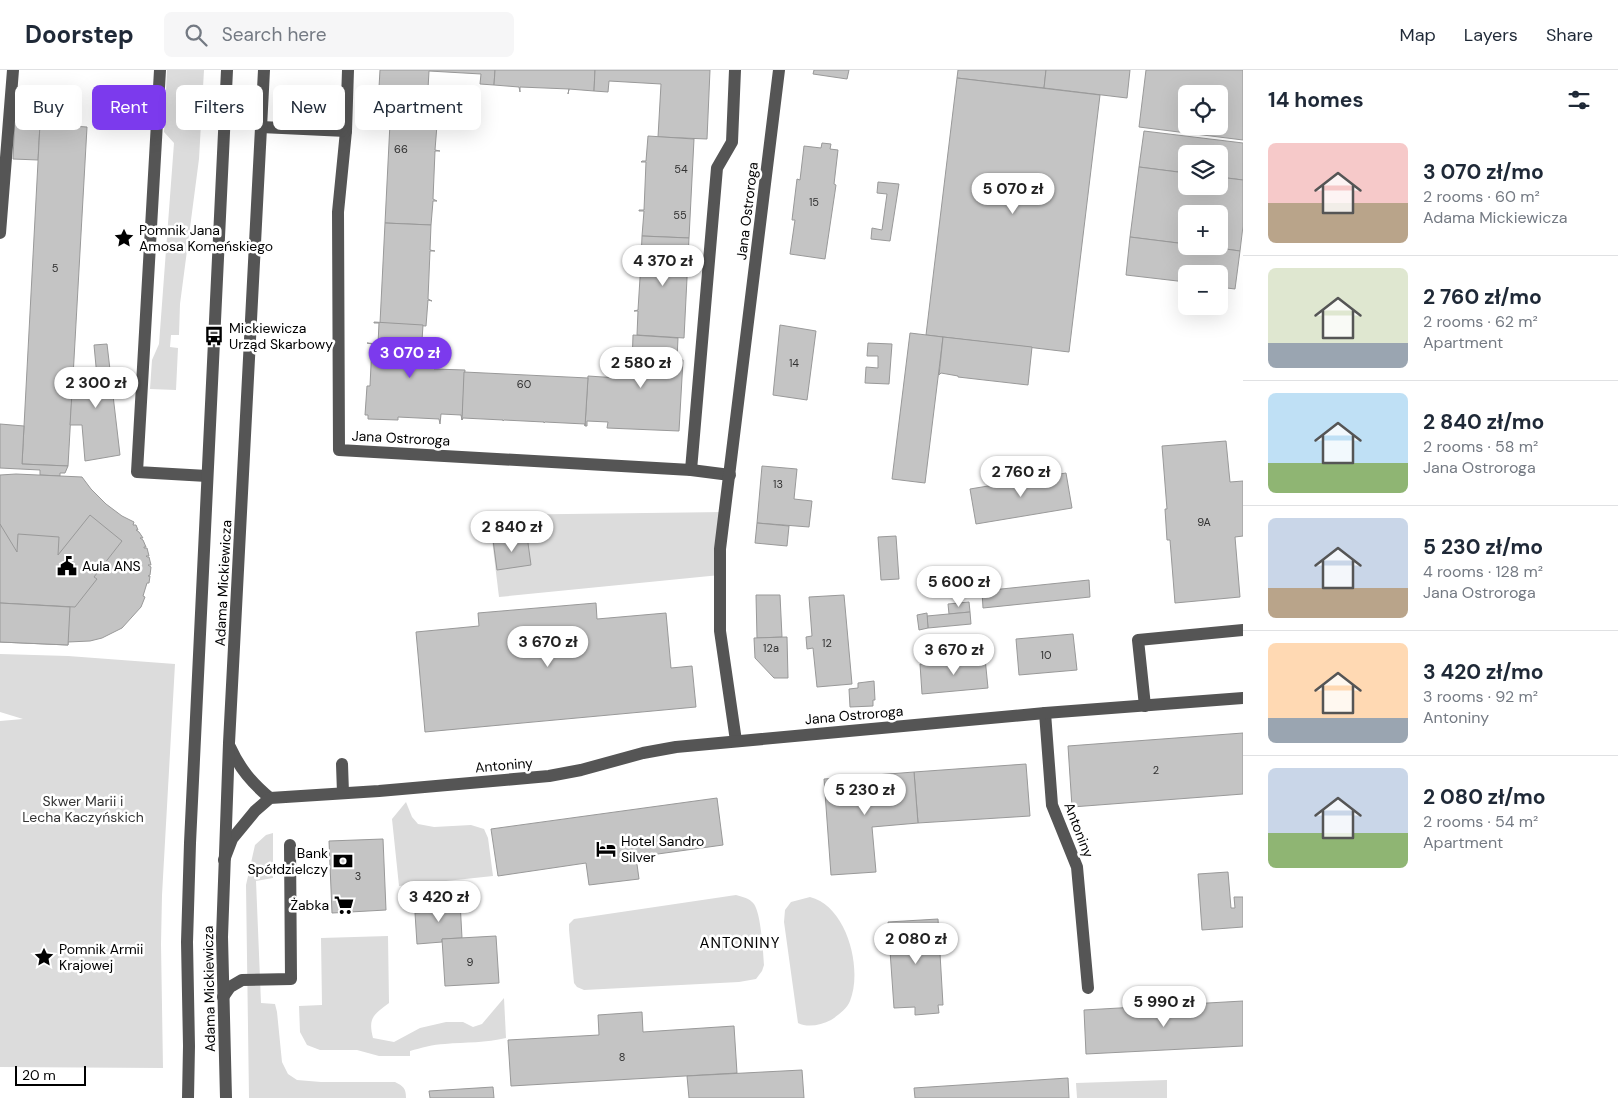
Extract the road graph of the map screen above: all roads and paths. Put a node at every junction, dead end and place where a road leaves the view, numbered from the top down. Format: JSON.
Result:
{"nodes":[{"id":1,"x":13,"y":70,"type":"edge"},
{"id":2,"x":160,"y":70,"type":"edge"},
{"id":3,"x":227,"y":70,"type":"edge"},
{"id":4,"x":264,"y":70,"type":"edge"},
{"id":5,"x":348,"y":70,"type":"edge"},
{"id":6,"x":735,"y":70,"type":"edge"},
{"id":7,"x":779,"y":70,"type":"edge"},
{"id":8,"x":263,"y":89,"type":"edge"},
{"id":9,"x":263,"y":127,"type":"edge"},
{"id":10,"x":261,"y":130,"type":"edge"},
{"id":11,"x":346,"y":131,"type":"junction"},
{"id":12,"x":0,"y":232,"type":"edge"},
{"id":13,"x":691,"y":470,"type":"junction"},
{"id":14,"x":730,"y":474,"type":"junction"},
{"id":15,"x":207,"y":476,"type":"junction"},
{"id":16,"x":1243,"y":630,"type":"edge"},
{"id":17,"x":1243,"y":698,"type":"edge"},
{"id":18,"x":1145,"y":706,"type":"junction"},
{"id":19,"x":1044,"y":713,"type":"junction"},
{"id":20,"x":736,"y":741,"type":"junction"},
{"id":21,"x":229,"y":743,"type":"junction"},
{"id":22,"x":342,"y":764,"type":"dead end"},
{"id":23,"x":344,"y":793,"type":"junction"},
{"id":24,"x":270,"y":798,"type":"junction"},
{"id":25,"x":290,"y":845,"type":"dead end"},
{"id":26,"x":224,"y":860,"type":"junction"},
{"id":27,"x":223,"y":962,"type":"junction"},
{"id":28,"x":242,"y":980,"type":"junction"},
{"id":29,"x":1088,"y":988,"type":"dead end"},
{"id":30,"x":224,"y":997,"type":"junction"},
{"id":31,"x":188,"y":1098,"type":"edge"},
{"id":32,"x":226,"y":1098,"type":"edge"}],
"edges":[{"from":1,"to":12,"type":"street"},
{"from":2,"to":15,"type":"street"},
{"from":3,"to":15,"type":"street","name":"Adama Mickiewicza"},
{"from":4,"to":8,"type":"street","name":"Adama Mickiewicza"},
{"from":5,"to":11,"type":"street","name":"Jana Ostroroga"},
{"from":6,"to":13,"type":"street","name":"Jana Ostroroga"},
{"from":7,"to":14,"type":"street","name":"Jana Ostroroga"},
{"from":9,"to":11,"type":"street"},
{"from":10,"to":21,"type":"street","name":"Adama Mickiewicza"},
{"from":11,"to":13,"type":"street","name":"Jana Ostroroga"},
{"from":13,"to":14,"type":"street","name":"Jana Ostroroga"},
{"from":14,"to":20,"type":"street","name":"Jana Ostroroga"},
{"from":15,"to":31,"type":"street","name":"Adama Mickiewicza"},
{"from":16,"to":18,"type":"street"},
{"from":17,"to":18,"type":"street","name":"Jana Ostroroga"},
{"from":18,"to":19,"type":"street","name":"Jana Ostroroga"},
{"from":19,"to":20,"type":"street","name":"Jana Ostroroga"},
{"from":19,"to":29,"type":"street","name":"Antoniny"},
{"from":20,"to":23,"type":"street","name":"Antoniny"},
{"from":21,"to":24,"type":"street"},
{"from":21,"to":26,"type":"street","name":"Adama Mickiewicza"},
{"from":22,"to":23,"type":"street"},
{"from":23,"to":24,"type":"street","name":"Antoniny"},
{"from":24,"to":26,"type":"street"},
{"from":25,"to":28,"type":"street"},
{"from":26,"to":27,"type":"street","name":"Adama Mickiewicza"},
{"from":27,"to":28,"type":"street"},
{"from":27,"to":30,"type":"street","name":"Adama Mickiewicza"},
{"from":28,"to":30,"type":"street"},
{"from":30,"to":32,"type":"street","name":"Adama Mickiewicza"}]}
